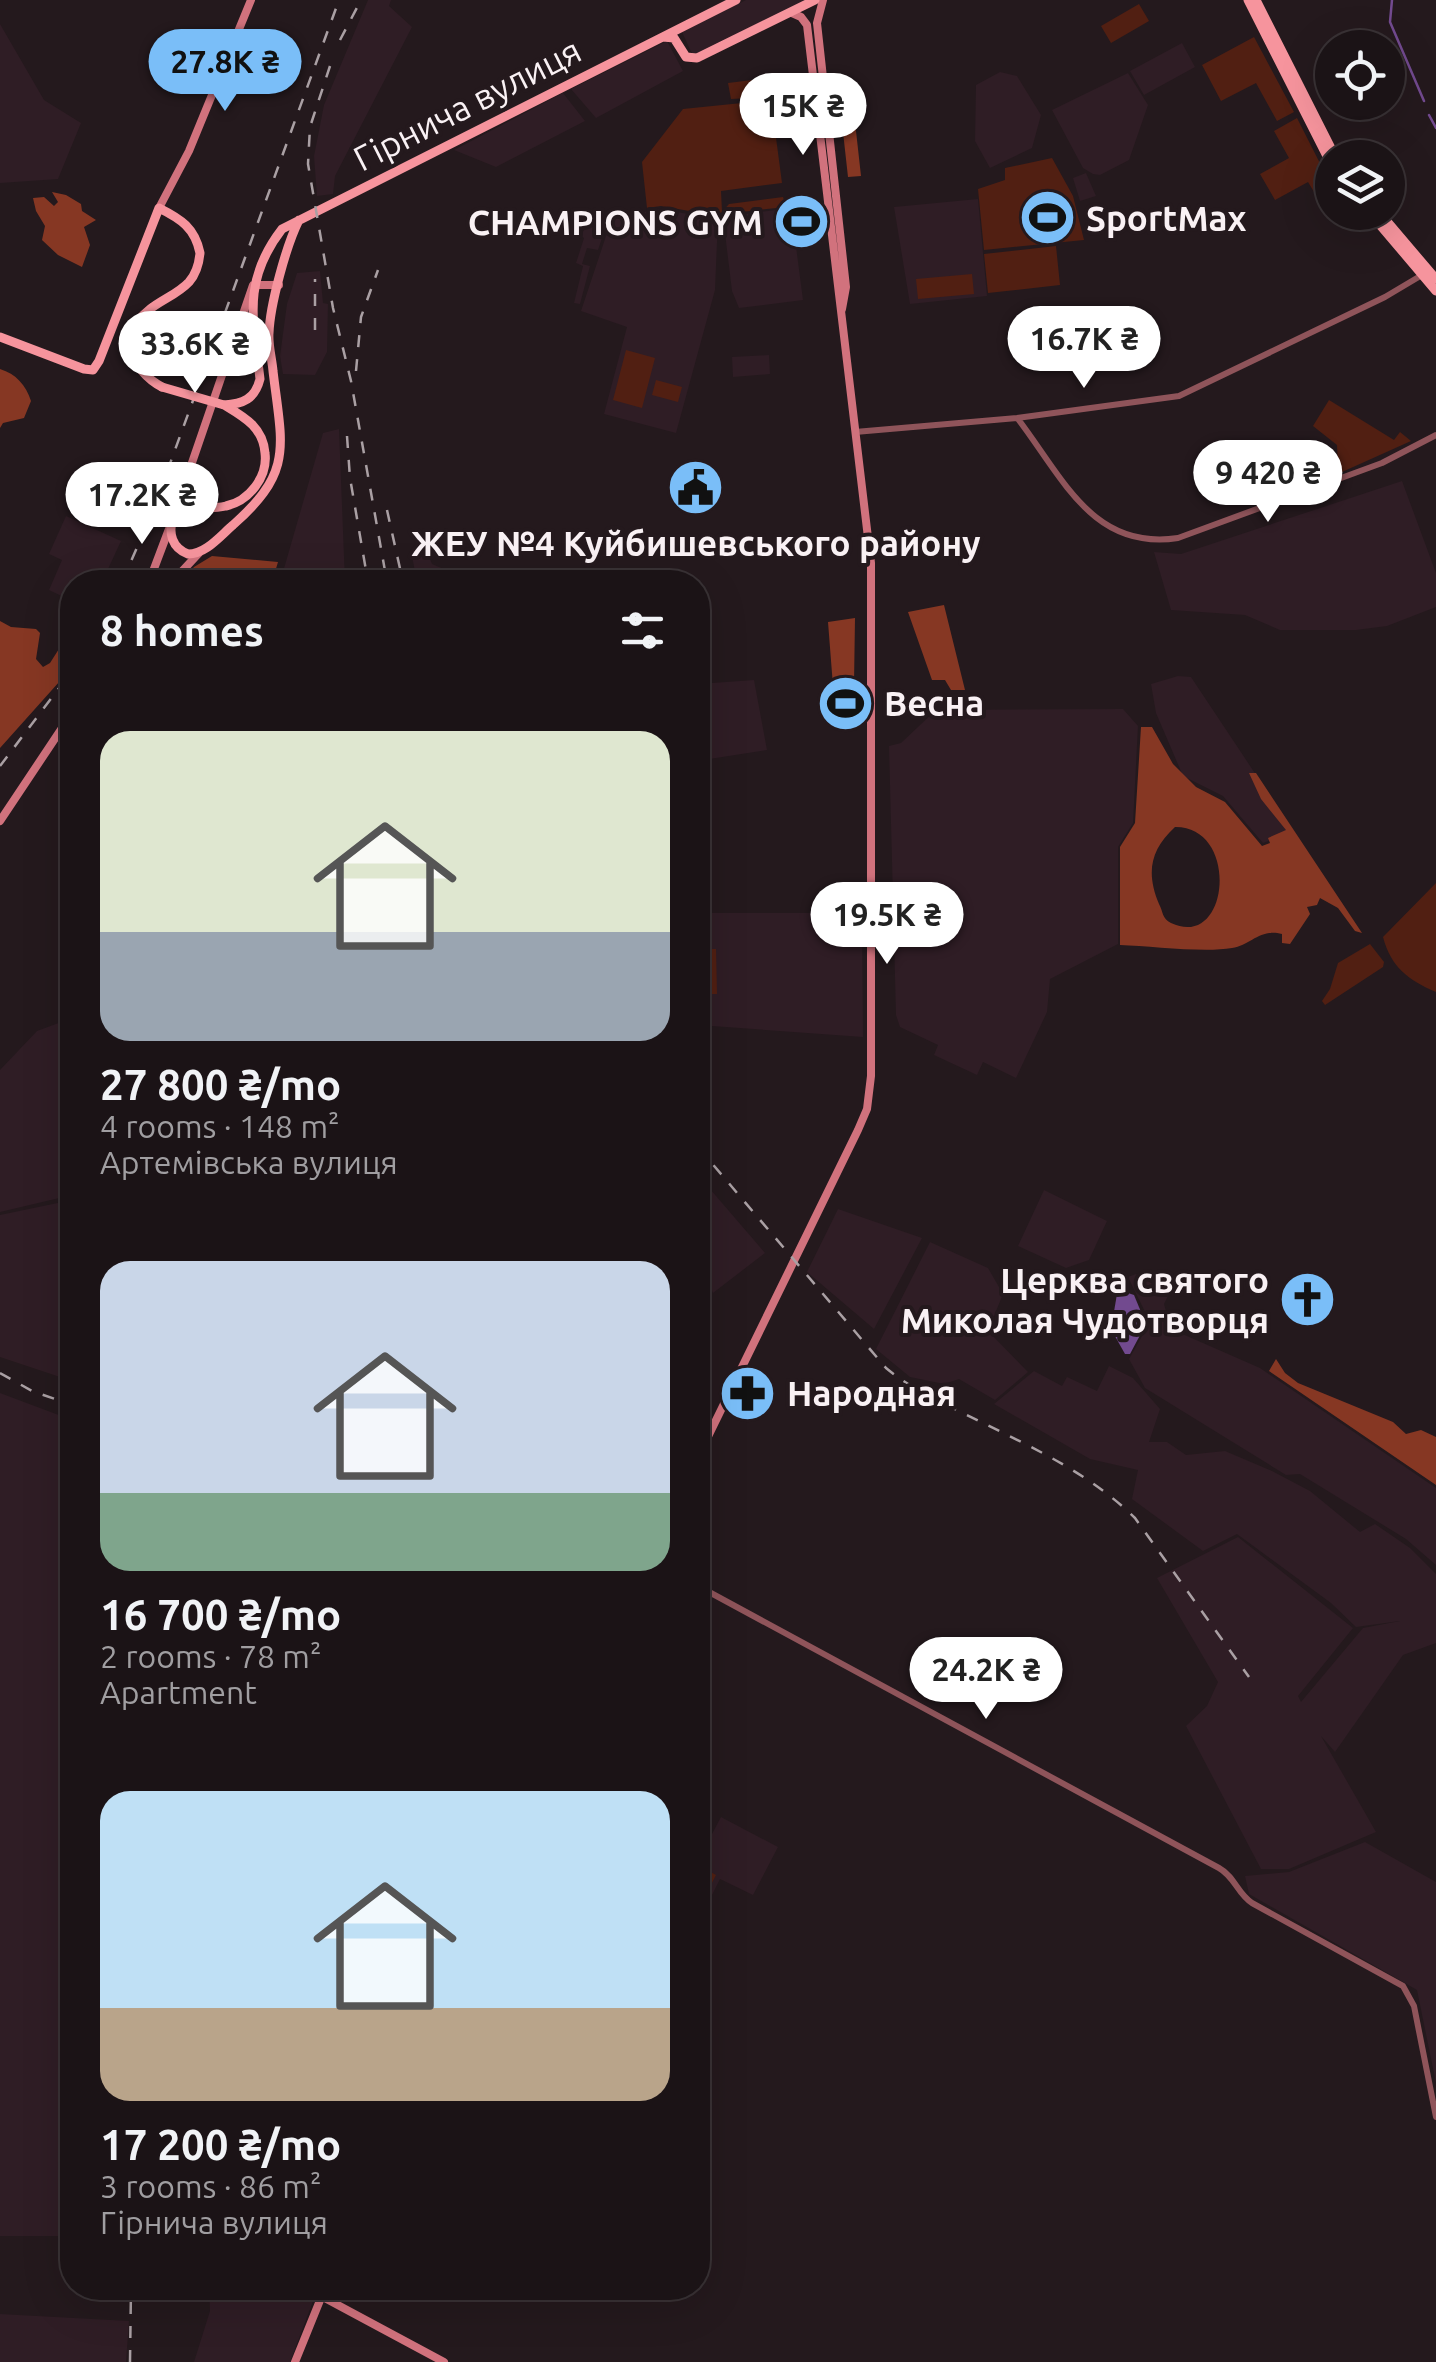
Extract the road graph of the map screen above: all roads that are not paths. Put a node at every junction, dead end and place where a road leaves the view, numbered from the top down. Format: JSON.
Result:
{"nodes":[{"id":1,"x":251,"y":0,"type":"edge"},
{"id":2,"x":736,"y":0,"type":"edge"},
{"id":3,"x":819,"y":0,"type":"edge"},
{"id":4,"x":1248,"y":0,"type":"edge"},
{"id":5,"x":1256,"y":0,"type":"edge"},
{"id":6,"x":792,"y":13,"type":"junction"},
{"id":7,"x":812,"y":24,"type":"junction"},
{"id":8,"x":683,"y":26,"type":"junction"},
{"id":9,"x":661,"y":38,"type":"junction"},
{"id":10,"x":678,"y":42,"type":"junction"},
{"id":11,"x":1319,"y":140,"type":"edge"},
{"id":12,"x":1327,"y":140,"type":"edge"},
{"id":13,"x":159,"y":208,"type":"junction"},
{"id":14,"x":299,"y":220,"type":"junction"},
{"id":15,"x":1384,"y":230,"type":"edge"},
{"id":16,"x":1395,"y":230,"type":"edge"},
{"id":17,"x":1422,"y":274,"type":"junction"},
{"id":18,"x":1436,"y":278,"type":"edge"},
{"id":19,"x":253,"y":285,"type":"junction"},
{"id":20,"x":279,"y":285,"type":"junction"},
{"id":21,"x":1436,"y":291,"type":"edge"},
{"id":22,"x":0,"y":337,"type":"edge"},
{"id":23,"x":224,"y":405,"type":"junction"},
{"id":24,"x":1017,"y":418,"type":"junction"},
{"id":25,"x":853,"y":432,"type":"junction"},
{"id":26,"x":1436,"y":435,"type":"edge"},
{"id":27,"x":172,"y":521,"type":"junction"},
{"id":28,"x":202,"y":551,"type":"junction"},
{"id":29,"x":154,"y":570,"type":"edge"},
{"id":30,"x":184,"y":570,"type":"edge"},
{"id":31,"x":60,"y":730,"type":"edge"},
{"id":32,"x":0,"y":821,"type":"edge"},
{"id":33,"x":710,"y":1431,"type":"edge"},
{"id":34,"x":710,"y":1592,"type":"edge"},
{"id":35,"x":1436,"y":2117,"type":"edge"},
{"id":36,"x":320,"y":2300,"type":"edge"},
{"id":37,"x":337,"y":2300,"type":"edge"},
{"id":38,"x":296,"y":2362,"type":"edge"},
{"id":39,"x":444,"y":2362,"type":"edge"}],
"edges":[{"from":1,"to":13,"type":"main road"},
{"from":2,"to":8,"type":"main road","name":"Гірнича вулиця"},
{"from":3,"to":6,"type":"main road"},
{"from":3,"to":7,"type":"main road"},
{"from":4,"to":11,"type":"main road"},
{"from":5,"to":12,"type":"main road"},
{"from":6,"to":7,"type":"main road"},
{"from":6,"to":10,"type":"main road"},
{"from":7,"to":25,"type":"main road"},
{"from":8,"to":9,"type":"main road","name":"Гірнича вулиця"},
{"from":8,"to":10,"type":"main road"},
{"from":9,"to":10,"type":"main road"},
{"from":9,"to":14,"type":"main road","name":"Гірнича вулиця"},
{"from":13,"to":22,"type":"main road"},
{"from":13,"to":23,"type":"main road","bridge":true},
{"from":14,"to":19,"type":"main road","name":"Гірнича вулиця"},
{"from":14,"to":20,"type":"main road"},
{"from":15,"to":17,"type":"main road"},
{"from":16,"to":18,"type":"main road"},
{"from":17,"to":21,"type":"main road"},
{"from":17,"to":24,"type":"street"},
{"from":19,"to":20,"type":"main road"},
{"from":19,"to":23,"type":"main road"},
{"from":19,"to":27,"type":"main road","name":"Гірнича вулиця"},
{"from":20,"to":28,"type":"main road"},
{"from":23,"to":27,"type":"main road"},
{"from":24,"to":25,"type":"street"},
{"from":24,"to":26,"type":"street"},
{"from":25,"to":33,"type":"main road"},
{"from":27,"to":28,"type":"main road"},
{"from":27,"to":29,"type":"main road","name":"Гірнича вулиця"},
{"from":28,"to":30,"type":"main road"},
{"from":31,"to":32,"type":"main road"},
{"from":34,"to":35,"type":"street"},
{"from":36,"to":38,"type":"main road"},
{"from":37,"to":39,"type":"main road"}]}
